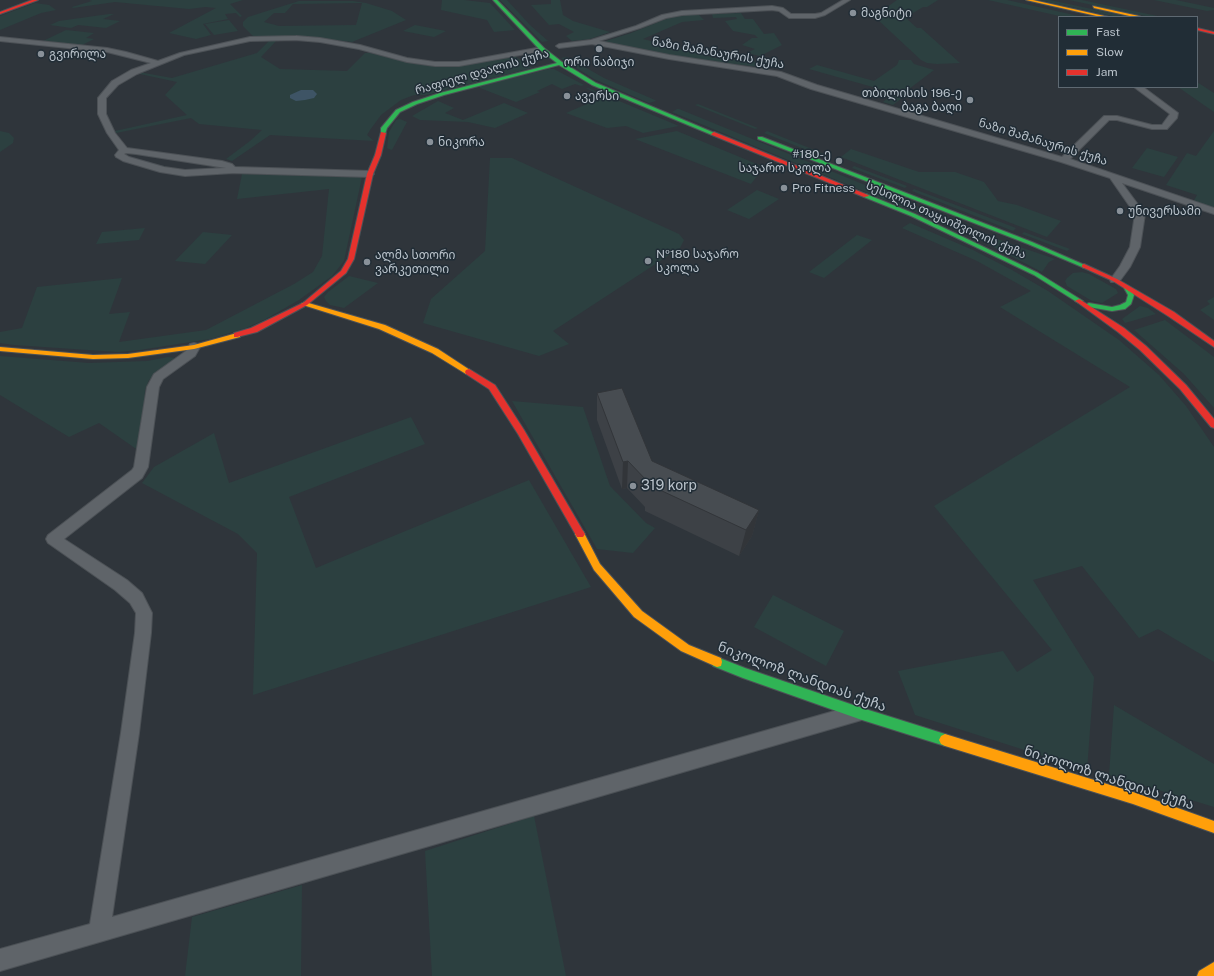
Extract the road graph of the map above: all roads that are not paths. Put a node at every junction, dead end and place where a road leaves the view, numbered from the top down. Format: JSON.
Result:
{"nodes":[{"id":1,"x":20,"y":0,"type":"edge"},
{"id":2,"x":36,"y":0,"type":"edge"},
{"id":3,"x":496,"y":0,"type":"edge"},
{"id":4,"x":847,"y":0,"type":"edge"},
{"id":5,"x":1028,"y":0,"type":"edge"},
{"id":6,"x":1060,"y":0,"type":"edge"},
{"id":7,"x":0,"y":7,"type":"edge"},
{"id":8,"x":11,"y":9,"type":"junction"},
{"id":9,"x":0,"y":13,"type":"edge"},
{"id":10,"x":1102,"y":16,"type":"edge"},
{"id":11,"x":1134,"y":16,"type":"edge"},
{"id":12,"x":1198,"y":30,"type":"edge"},
{"id":13,"x":1214,"y":33,"type":"edge"},
{"id":14,"x":1198,"y":36,"type":"edge"},
{"id":15,"x":0,"y":39,"type":"edge"},
{"id":16,"x":1214,"y":40,"type":"edge"},
{"id":17,"x":592,"y":42,"type":"junction"},
{"id":18,"x":556,"y":44,"type":"junction"},
{"id":19,"x":538,"y":46,"type":"junction"},
{"id":20,"x":572,"y":55,"type":"dead end"},
{"id":21,"x":158,"y":63,"type":"junction"},
{"id":22,"x":560,"y":63,"type":"junction"},
{"id":23,"x":1139,"y":88,"type":"edge"},
{"id":24,"x":661,"y":102,"type":"dead end"},
{"id":25,"x":642,"y":105,"type":"junction"},
{"id":26,"x":676,"y":108,"type":"dead end"},
{"id":27,"x":666,"y":115,"type":"junction"},
{"id":28,"x":752,"y":135,"type":"dead end"},
{"id":29,"x":124,"y":150,"type":"junction"},
{"id":30,"x":1064,"y":160,"type":"junction"},
{"id":31,"x":233,"y":170,"type":"junction"},
{"id":32,"x":370,"y":174,"type":"junction"},
{"id":33,"x":1113,"y":177,"type":"junction"},
{"id":34,"x":1214,"y":211,"type":"edge"},
{"id":35,"x":1064,"y":267,"type":"dead end"},
{"id":36,"x":1086,"y":267,"type":"junction"},
{"id":37,"x":1053,"y":275,"type":"dead end"},
{"id":38,"x":1115,"y":280,"type":"junction"},
{"id":39,"x":1056,"y":286,"type":"junction"},
{"id":40,"x":1127,"y":288,"type":"junction"},
{"id":41,"x":305,"y":304,"type":"junction"},
{"id":42,"x":1085,"y":304,"type":"junction"},
{"id":43,"x":1214,"y":344,"type":"edge"},
{"id":44,"x":194,"y":347,"type":"junction"},
{"id":45,"x":0,"y":349,"type":"edge"},
{"id":46,"x":1214,"y":425,"type":"edge"},
{"id":47,"x":859,"y":713,"type":"junction"},
{"id":48,"x":1214,"y":827,"type":"edge"},
{"id":49,"x":99,"y":931,"type":"junction"},
{"id":50,"x":0,"y":960,"type":"edge"},
{"id":51,"x":1214,"y":969,"type":"edge"},
{"id":52,"x":1204,"y":976,"type":"edge"}],
"edges":[{"from":1,"to":7,"type":"main road"},
{"from":2,"to":8,"type":"main road"},
{"from":3,"to":19,"type":"main road","name":"სესილია თაყაიშვილის ქუჩა"},
{"from":4,"to":17,"type":"street"},
{"from":5,"to":10,"type":"main road"},
{"from":6,"to":11,"type":"main road"},
{"from":7,"to":8,"type":"main road"},
{"from":8,"to":9,"type":"main road"},
{"from":12,"to":13,"type":"main road"},
{"from":14,"to":16,"type":"main road"},
{"from":15,"to":21,"type":"street"},
{"from":17,"to":18,"type":"street","name":"ნაზი შამანაურის ქუჩა"},
{"from":17,"to":30,"type":"street","name":"ნაზი შამანაურის ქუჩა"},
{"from":18,"to":19,"type":"main road"},
{"from":18,"to":20,"type":"main road"},
{"from":19,"to":21,"type":"street"},
{"from":19,"to":22,"type":"main road","name":"სესილია თაყაიშვილის ქუჩა"},
{"from":21,"to":29,"type":"street"},
{"from":22,"to":25,"type":"main road","name":"სესილია თაყაიშვილის ქუჩა"},
{"from":22,"to":32,"type":"main road","name":"რაფიელ დვალის ქუჩა"},
{"from":23,"to":30,"type":"street"},
{"from":24,"to":25,"type":"main road"},
{"from":25,"to":27,"type":"main road","name":"სესილია თაყაიშვილის ქუჩა"},
{"from":26,"to":27,"type":"main road"},
{"from":27,"to":39,"type":"main road","name":"სესილია თაყაიშვილის ქუჩა"},
{"from":28,"to":36,"type":"main road","name":"სესილია თაყაიშვილის ქუჩა"},
{"from":29,"to":31,"type":"street"},
{"from":29,"to":31,"type":"street"},
{"from":30,"to":33,"type":"street","name":"ნაზი შამანაურის ქუჩა"},
{"from":31,"to":32,"type":"street"},
{"from":32,"to":41,"type":"main road","name":"რაფიელ დვალის ქუჩა"},
{"from":33,"to":34,"type":"street","name":"ნაზი შამანაურის ქუჩა"},
{"from":33,"to":38,"type":"street"},
{"from":35,"to":36,"type":"main road"},
{"from":36,"to":38,"type":"main road","name":"სესილია თაყაიშვილის ქუჩა"},
{"from":37,"to":39,"type":"main road"},
{"from":38,"to":40,"type":"main road","name":"სესილია თაყაიშვილის ქუჩა"},
{"from":39,"to":42,"type":"main road","name":"სესილია თაყაიშვილის ქუჩა"},
{"from":40,"to":42,"type":"main road"},
{"from":40,"to":43,"type":"main road","name":"სესილია თაყაიშვილის ქუჩა"},
{"from":41,"to":44,"type":"main road","name":"რაფიელ დვალის ქუჩა"},
{"from":41,"to":47,"type":"main road","name":"ნიკოლოზ ლანდიას ქუჩა"},
{"from":42,"to":46,"type":"main road","name":"სესილია თაყაიშვილის ქუჩა"},
{"from":44,"to":45,"type":"main road","name":"რაფიელ დვალის ქუჩა"},
{"from":44,"to":49,"type":"street"},
{"from":47,"to":48,"type":"main road","name":"ნიკოლოზ ლანდიას ქუჩა"},
{"from":47,"to":49,"type":"street"},
{"from":49,"to":50,"type":"street"},
{"from":51,"to":52,"type":"main road"}]}
